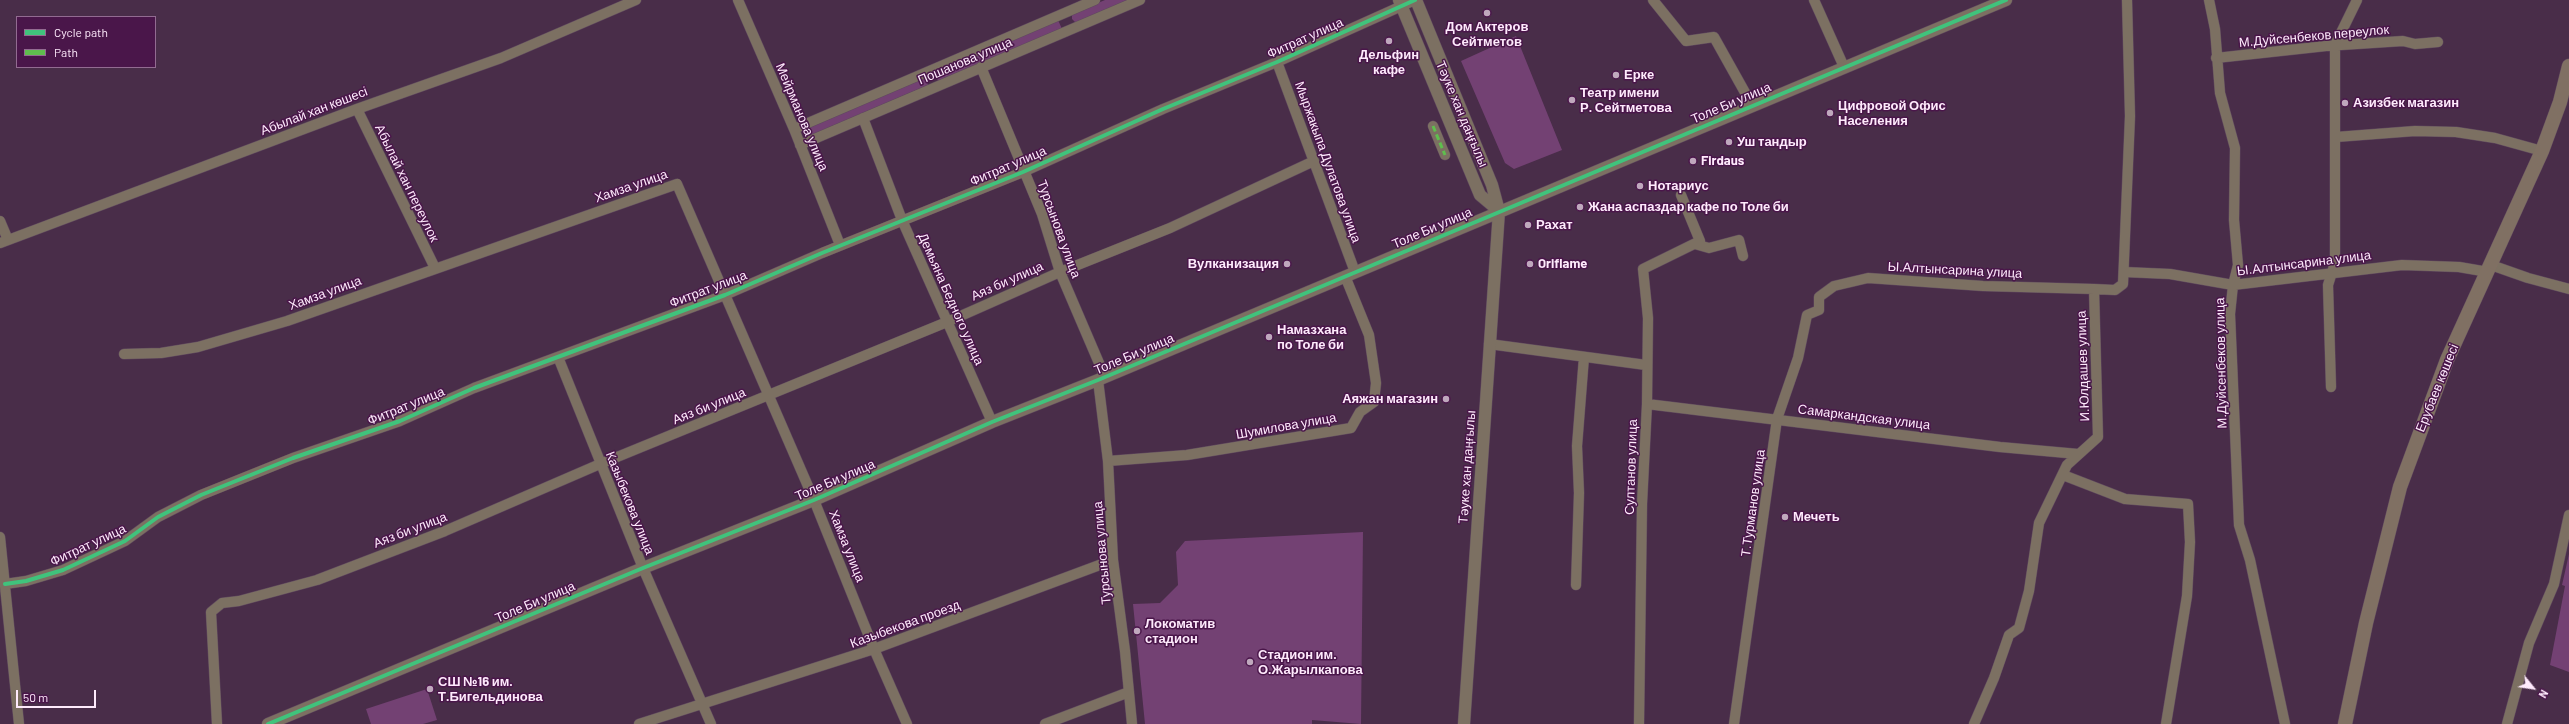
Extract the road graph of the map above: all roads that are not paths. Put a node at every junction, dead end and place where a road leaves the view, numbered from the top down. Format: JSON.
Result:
{"nodes":[{"id":1,"x":636,"y":0,"type":"edge"},
{"id":2,"x":738,"y":0,"type":"edge"},
{"id":3,"x":1095,"y":0,"type":"edge"},
{"id":4,"x":1140,"y":0,"type":"edge"},
{"id":5,"x":1416,"y":0,"type":"edge"},
{"id":6,"x":1653,"y":0,"type":"edge"},
{"id":7,"x":1814,"y":0,"type":"edge"},
{"id":8,"x":2006,"y":0,"type":"edge"},
{"id":9,"x":2127,"y":0,"type":"edge"},
{"id":10,"x":2209,"y":0,"type":"edge"},
{"id":11,"x":2357,"y":0,"type":"edge"},
{"id":12,"x":1400,"y":4,"type":"edge"},
{"id":13,"x":2438,"y":42,"type":"dead end"},
{"id":14,"x":2335,"y":45,"type":"junction"},
{"id":15,"x":2216,"y":58,"type":"junction"},
{"id":16,"x":1277,"y":62,"type":"junction"},
{"id":17,"x":2569,"y":66,"type":"edge"},
{"id":18,"x":1844,"y":67,"type":"junction"},
{"id":19,"x":981,"y":68,"type":"junction"},
{"id":20,"x":1752,"y":106,"type":"junction"},
{"id":21,"x":357,"y":109,"type":"junction"},
{"id":22,"x":863,"y":118,"type":"junction"},
{"id":23,"x":1433,"y":126,"type":"dead end"},
{"id":24,"x":794,"y":129,"type":"junction"},
{"id":25,"x":2336,"y":137,"type":"junction"},
{"id":26,"x":800,"y":145,"type":"junction"},
{"id":27,"x":2542,"y":151,"type":"junction"},
{"id":28,"x":1445,"y":155,"type":"dead end"},
{"id":29,"x":1314,"y":161,"type":"junction"},
{"id":30,"x":1023,"y":172,"type":"junction"},
{"id":31,"x":1681,"y":195,"type":"dead end"},
{"id":32,"x":1499,"y":211,"type":"junction"},
{"id":33,"x":0,"y":220,"type":"edge"},
{"id":34,"x":902,"y":220,"type":"junction"},
{"id":35,"x":4,"y":241,"type":"edge"},
{"id":36,"x":1695,"y":244,"type":"junction"},
{"id":37,"x":840,"y":245,"type":"junction"},
{"id":38,"x":1743,"y":256,"type":"dead end"},
{"id":39,"x":435,"y":268,"type":"junction"},
{"id":40,"x":2489,"y":268,"type":"junction"},
{"id":41,"x":1060,"y":272,"type":"junction"},
{"id":42,"x":2124,"y":272,"type":"junction"},
{"id":43,"x":2332,"y":273,"type":"junction"},
{"id":44,"x":1350,"y":274,"type":"junction"},
{"id":45,"x":2232,"y":284,"type":"junction"},
{"id":46,"x":2569,"y":288,"type":"edge"},
{"id":47,"x":2094,"y":289,"type":"junction"},
{"id":48,"x":725,"y":295,"type":"junction"},
{"id":49,"x":1819,"y":297,"type":"joint"},
{"id":50,"x":947,"y":322,"type":"junction"},
{"id":51,"x":1489,"y":344,"type":"junction"},
{"id":52,"x":124,"y":354,"type":"dead end"},
{"id":53,"x":558,"y":357,"type":"junction"},
{"id":54,"x":1584,"y":357,"type":"junction"},
{"id":55,"x":1646,"y":365,"type":"junction"},
{"id":56,"x":1102,"y":379,"type":"junction"},
{"id":57,"x":2331,"y":387,"type":"dead end"},
{"id":58,"x":769,"y":396,"type":"junction"},
{"id":59,"x":1647,"y":404,"type":"junction"},
{"id":60,"x":1777,"y":419,"type":"junction"},
{"id":61,"x":992,"y":422,"type":"junction"},
{"id":62,"x":2078,"y":454,"type":"junction"},
{"id":63,"x":1108,"y":462,"type":"junction"},
{"id":64,"x":600,"y":464,"type":"junction"},
{"id":65,"x":2063,"y":475,"type":"junction"},
{"id":66,"x":814,"y":500,"type":"junction"},
{"id":67,"x":2569,"y":515,"type":"edge"},
{"id":68,"x":0,"y":537,"type":"edge"},
{"id":69,"x":1113,"y":560,"type":"junction"},
{"id":70,"x":643,"y":568,"type":"junction"},
{"id":71,"x":5,"y":584,"type":"junction"},
{"id":72,"x":1576,"y":585,"type":"dead end"},
{"id":73,"x":874,"y":649,"type":"junction"},
{"id":74,"x":1129,"y":692,"type":"junction"},
{"id":75,"x":702,"y":702,"type":"junction"},
{"id":76,"x":19,"y":724,"type":"edge"},
{"id":77,"x":217,"y":724,"type":"edge"},
{"id":78,"x":268,"y":724,"type":"edge"},
{"id":79,"x":639,"y":724,"type":"edge"},
{"id":80,"x":711,"y":724,"type":"edge"},
{"id":81,"x":907,"y":724,"type":"edge"},
{"id":82,"x":1045,"y":724,"type":"edge"},
{"id":83,"x":1132,"y":724,"type":"edge"},
{"id":84,"x":1464,"y":724,"type":"edge"},
{"id":85,"x":1639,"y":724,"type":"edge"},
{"id":86,"x":1734,"y":724,"type":"edge"},
{"id":87,"x":1974,"y":724,"type":"edge"},
{"id":88,"x":2166,"y":724,"type":"edge"},
{"id":89,"x":2285,"y":724,"type":"edge"},
{"id":90,"x":2345,"y":724,"type":"edge"},
{"id":91,"x":2507,"y":724,"type":"edge"}],
"edges":[{"from":1,"to":21,"type":"street","name":"Абылай хан көшесі"},
{"from":2,"to":24,"type":"street","name":"Мейрманова улица"},
{"from":3,"to":24,"type":"street","name":"Пошанова улица"},
{"from":4,"to":19,"type":"street","name":"Пошанова улица"},
{"from":5,"to":12,"type":"street","name":"Фитрат улица"},
{"from":5,"to":32,"type":"street","name":"Тәуке хан даңғылы"},
{"from":6,"to":20,"type":"street"},
{"from":7,"to":18,"type":"street"},
{"from":8,"to":18,"type":"street","name":"Толе Би улица"},
{"from":9,"to":42,"type":"street"},
{"from":10,"to":15,"type":"street","name":"М.Дуйсенбеков улица"},
{"from":11,"to":14,"type":"street"},
{"from":12,"to":16,"type":"street","name":"Фитрат улица"},
{"from":12,"to":32,"type":"street","name":"Тәуке хан даңғылы"},
{"from":13,"to":14,"type":"street","name":"М.Дуйсенбеков переулок"},
{"from":14,"to":15,"type":"street","name":"М.Дуйсенбеков переулок"},
{"from":14,"to":25,"type":"street"},
{"from":15,"to":45,"type":"street","name":"М.Дуйсенбеков улица"},
{"from":16,"to":29,"type":"street","name":"Мыржакыпа Дулатова улица"},
{"from":16,"to":30,"type":"street","name":"Фитрат улица"},
{"from":17,"to":27,"type":"main road","name":"Ерубаев көшесі"},
{"from":18,"to":20,"type":"street","name":"Толе Би улица"},
{"from":19,"to":22,"type":"street","name":"Пошанова улица"},
{"from":19,"to":30,"type":"street","name":"Турсынова улица"},
{"from":20,"to":32,"type":"street","name":"Толе Би улица"},
{"from":21,"to":35,"type":"street","name":"Абылай хан көшесі"},
{"from":21,"to":39,"type":"street","name":"Абылай хан переулок"},
{"from":22,"to":26,"type":"street","name":"Пошанова улица"},
{"from":22,"to":34,"type":"street","name":"Демьяна Бедного улица"},
{"from":23,"to":28,"type":"street"},
{"from":24,"to":26,"type":"street","name":"Мейрманова улица"},
{"from":25,"to":27,"type":"street"},
{"from":25,"to":43,"type":"street"},
{"from":26,"to":37,"type":"street","name":"Мейрманова улица"},
{"from":27,"to":40,"type":"main road","name":"Ерубаев көшесі"},
{"from":29,"to":41,"type":"street","name":"Аяз би улица"},
{"from":29,"to":44,"type":"street","name":"Мыржакыпа Дулатова улица"},
{"from":30,"to":34,"type":"street","name":"Фитрат улица"},
{"from":30,"to":41,"type":"street","name":"Турсынова улица"},
{"from":31,"to":36,"type":"street"},
{"from":32,"to":44,"type":"street","name":"Толе Би улица"},
{"from":32,"to":51,"type":"street","name":"Тәуке хан даңғылы"},
{"from":33,"to":35,"type":"street"},
{"from":34,"to":37,"type":"street","name":"Фитрат улица"},
{"from":34,"to":50,"type":"street","name":"Демьяна Бедного улица"},
{"from":36,"to":38,"type":"street"},
{"from":36,"to":55,"type":"street","name":"Султанов улица"},
{"from":37,"to":48,"type":"street","name":"Фитрат улица"},
{"from":39,"to":48,"type":"street","name":"Хамза улица"},
{"from":39,"to":52,"type":"street","name":"Хамза улица"},
{"from":40,"to":43,"type":"street","name":"Ы.Алтынсарина улица"},
{"from":40,"to":46,"type":"street","name":"Ы.Алтынсарина улица"},
{"from":40,"to":90,"type":"main road","name":"Ерубаев көшесі"},
{"from":41,"to":50,"type":"street","name":"Аяз би улица"},
{"from":41,"to":56,"type":"street","name":"Турсынова улица"},
{"from":42,"to":45,"type":"street","name":"Ы.Алтынсарина улица"},
{"from":42,"to":47,"type":"street"},
{"from":43,"to":45,"type":"street","name":"Ы.Алтынсарина улица"},
{"from":43,"to":57,"type":"street"},
{"from":44,"to":56,"type":"street","name":"Толе Би улица"},
{"from":44,"to":63,"type":"street","name":"Шумилова улица"},
{"from":45,"to":89,"type":"street","name":"М.Дуйсенбеков улица"},
{"from":47,"to":49,"type":"street","name":"Ы.Алтынсарина улица"},
{"from":47,"to":62,"type":"street","name":"И.Юлдашев улица"},
{"from":48,"to":53,"type":"street","name":"Фитрат улица"},
{"from":48,"to":58,"type":"street","name":"Хамза улица"},
{"from":49,"to":60,"type":"street","name":"Т.Турманов улица"},
{"from":50,"to":58,"type":"street","name":"Аяз би улица"},
{"from":50,"to":61,"type":"street","name":"Демьяна Бедного улица"},
{"from":51,"to":54,"type":"street"},
{"from":51,"to":84,"type":"street","name":"Тәуке хан даңғылы"},
{"from":53,"to":64,"type":"street","name":"Казыбекова улица"},
{"from":53,"to":71,"type":"street","name":"Фитрат улица"},
{"from":54,"to":55,"type":"street"},
{"from":54,"to":72,"type":"street"},
{"from":55,"to":59,"type":"street","name":"Султанов улица"},
{"from":56,"to":61,"type":"street","name":"Толе Би улица"},
{"from":56,"to":63,"type":"street","name":"Турсынова улица"},
{"from":58,"to":64,"type":"street","name":"Аяз би улица"},
{"from":58,"to":66,"type":"street","name":"Хамза улица"},
{"from":59,"to":60,"type":"street","name":"Самаркандская улица"},
{"from":59,"to":85,"type":"street","name":"Султанов улица"},
{"from":60,"to":62,"type":"street","name":"Самаркандская улица"},
{"from":60,"to":86,"type":"street","name":"Т.Турманов улица"},
{"from":61,"to":66,"type":"street","name":"Толе Би улица"},
{"from":62,"to":65,"type":"street","name":"И.Юлдашев улица"},
{"from":63,"to":69,"type":"street","name":"Турсынова улица"},
{"from":64,"to":70,"type":"street","name":"Казыбекова улица"},
{"from":64,"to":77,"type":"street","name":"Аяз би улица"},
{"from":65,"to":87,"type":"street","name":"И.Юлдашев улица"},
{"from":65,"to":88,"type":"street"},
{"from":66,"to":70,"type":"street","name":"Толе Би улица"},
{"from":66,"to":73,"type":"street","name":"Хамза улица"},
{"from":67,"to":91,"type":"street"},
{"from":68,"to":71,"type":"street"},
{"from":69,"to":73,"type":"street","name":"Казыбекова проезд"},
{"from":69,"to":74,"type":"street","name":"Турсынова улица"},
{"from":70,"to":75,"type":"street","name":"Казыбекова улица"},
{"from":70,"to":78,"type":"street","name":"Толе Би улица"},
{"from":71,"to":76,"type":"street"},
{"from":73,"to":75,"type":"street","name":"Казыбекова проезд"},
{"from":73,"to":81,"type":"street","name":"Хамза улица"},
{"from":74,"to":82,"type":"street"},
{"from":74,"to":83,"type":"street","name":"Турсынова улица"},
{"from":75,"to":79,"type":"street","name":"Казыбекова проезд"},
{"from":75,"to":80,"type":"street","name":"Казыбекова улица"}]}
